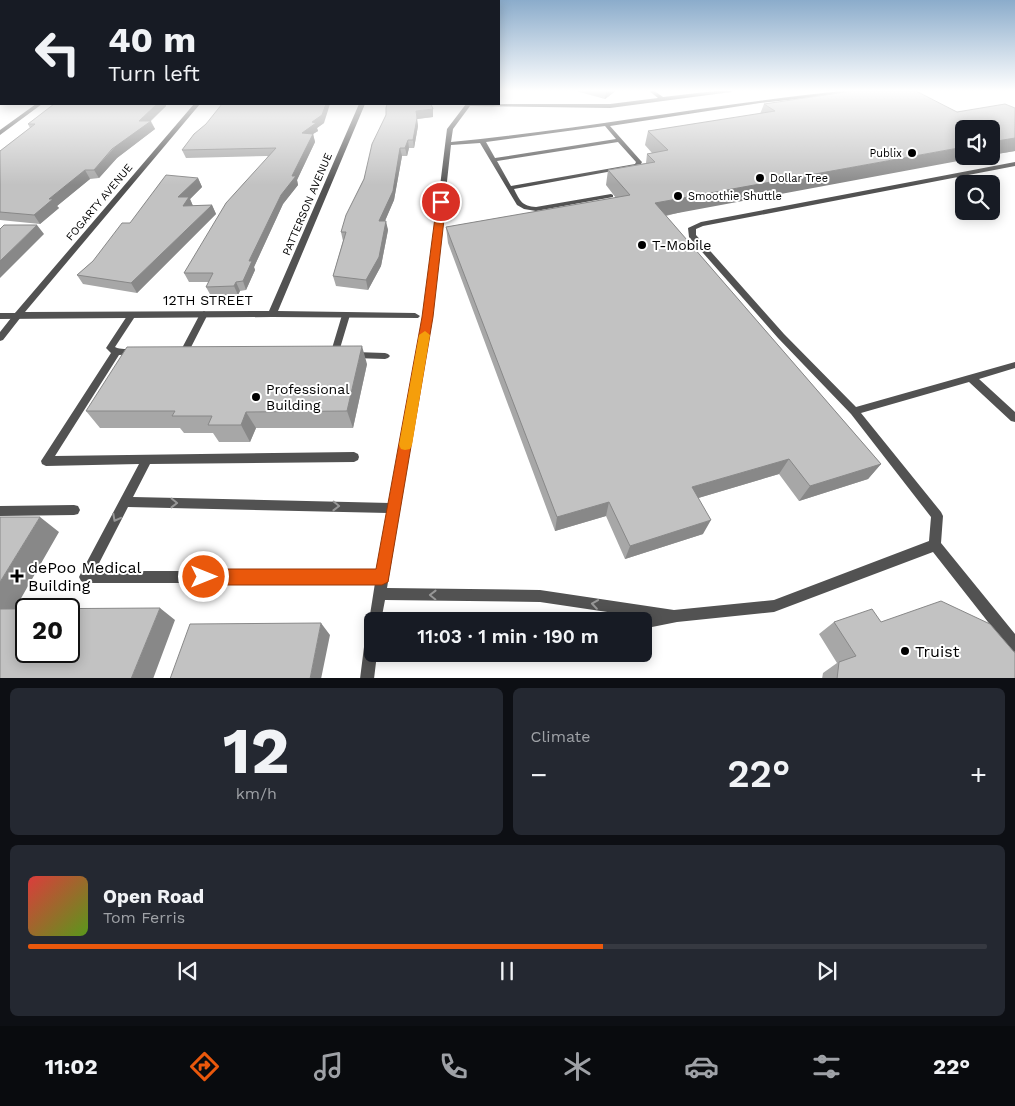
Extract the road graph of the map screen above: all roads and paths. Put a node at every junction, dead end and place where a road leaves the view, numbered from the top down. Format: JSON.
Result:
{"nodes":[{"id":1,"x":15,"y":122,"type":"edge"},
{"id":2,"x":181,"y":122,"type":"edge"},
{"id":3,"x":354,"y":122,"type":"edge"},
{"id":4,"x":455,"y":122,"type":"edge"},
{"id":5,"x":622,"y":122,"type":"edge"},
{"id":6,"x":606,"y":124,"type":"junction"},
{"id":7,"x":0,"y":133,"type":"edge"},
{"id":8,"x":620,"y":140,"type":"junction"},
{"id":9,"x":482,"y":141,"type":"junction"},
{"id":10,"x":448,"y":144,"type":"junction"},
{"id":11,"x":493,"y":160,"type":"junction"},
{"id":12,"x":1015,"y":164,"type":"edge"},
{"id":13,"x":509,"y":188,"type":"junction"},
{"id":14,"x":611,"y":196,"type":"edge"},
{"id":15,"x":204,"y":314,"type":"junction"},
{"id":16,"x":272,"y":314,"type":"junction"},
{"id":17,"x":18,"y":315,"type":"junction"},
{"id":18,"x":132,"y":315,"type":"junction"},
{"id":19,"x":346,"y":315,"type":"junction"},
{"id":20,"x":0,"y":316,"type":"edge"},
{"id":21,"x":415,"y":316,"type":"dead end"},
{"id":22,"x":0,"y":338,"type":"edge"},
{"id":23,"x":116,"y":352,"type":"junction"},
{"id":24,"x":145,"y":352,"type":"edge"},
{"id":25,"x":184,"y":353,"type":"edge"},
{"id":26,"x":385,"y":356,"type":"dead end"},
{"id":27,"x":1015,"y":365,"type":"edge"},
{"id":28,"x":971,"y":378,"type":"junction"},
{"id":29,"x":854,"y":411,"type":"junction"},
{"id":30,"x":1015,"y":418,"type":"edge"},
{"id":31,"x":354,"y":457,"type":"dead end"},
{"id":32,"x":147,"y":460,"type":"junction"},
{"id":33,"x":125,"y":502,"type":"junction"},
{"id":34,"x":394,"y":508,"type":"junction"},
{"id":35,"x":74,"y":510,"type":"dead end"},
{"id":36,"x":0,"y":511,"type":"edge"},
{"id":37,"x":935,"y":545,"type":"junction"},
{"id":38,"x":382,"y":577,"type":"junction"},
{"id":39,"x":379,"y":594,"type":"junction"},
{"id":40,"x":376,"y":612,"type":"edge"},
{"id":41,"x":677,"y":616,"type":"junction"},
{"id":42,"x":652,"y":621,"type":"edge"},
{"id":43,"x":1015,"y":645,"type":"edge"},
{"id":44,"x":368,"y":662,"type":"edge"},
{"id":45,"x":366,"y":678,"type":"edge"}],
"edges":[{"from":1,"to":7,"type":"street"},
{"from":2,"to":17,"type":"street","name":"FOGARTY AVENUE"},
{"from":3,"to":16,"type":"street","name":"PATTERSON AVENUE"},
{"from":4,"to":10,"type":"lane"},
{"from":5,"to":6,"type":"lane"},
{"from":6,"to":8,"type":"lane"},
{"from":6,"to":9,"type":"lane"},
{"from":8,"to":11,"type":"lane"},
{"from":8,"to":13,"type":"lane"},
{"from":9,"to":10,"type":"lane"},
{"from":9,"to":11,"type":"lane"},
{"from":10,"to":34,"type":"lane"},
{"from":11,"to":13,"type":"lane"},
{"from":12,"to":29,"type":"lane"},
{"from":13,"to":14,"type":"lane"},
{"from":15,"to":16,"type":"street","name":"12TH STREET"},
{"from":15,"to":18,"type":"street","name":"12TH STREET"},
{"from":15,"to":25,"type":"lane"},
{"from":16,"to":19,"type":"street","name":"12TH STREET"},
{"from":17,"to":18,"type":"street","name":"12TH STREET"},
{"from":17,"to":20,"type":"street","name":"12TH STREET"},
{"from":17,"to":22,"type":"lane"},
{"from":18,"to":23,"type":"lane"},
{"from":19,"to":21,"type":"street","name":"12TH STREET"},
{"from":19,"to":26,"type":"lane"},
{"from":23,"to":24,"type":"lane"},
{"from":23,"to":32,"type":"lane"},
{"from":27,"to":28,"type":"lane"},
{"from":28,"to":29,"type":"lane"},
{"from":28,"to":30,"type":"lane"},
{"from":29,"to":37,"type":"lane"},
{"from":31,"to":32,"type":"lane"},
{"from":32,"to":33,"type":"lane"},
{"from":33,"to":34,"type":"lane","one_way":true},
{"from":33,"to":38,"type":"lane","one_way":true},
{"from":34,"to":38,"type":"lane"},
{"from":35,"to":36,"type":"lane"},
{"from":37,"to":41,"type":"lane"},
{"from":37,"to":43,"type":"lane"},
{"from":38,"to":39,"type":"lane"},
{"from":39,"to":40,"type":"lane"},
{"from":41,"to":39,"type":"lane","one_way":true},
{"from":41,"to":42,"type":"lane"},
{"from":44,"to":45,"type":"lane"}]}
